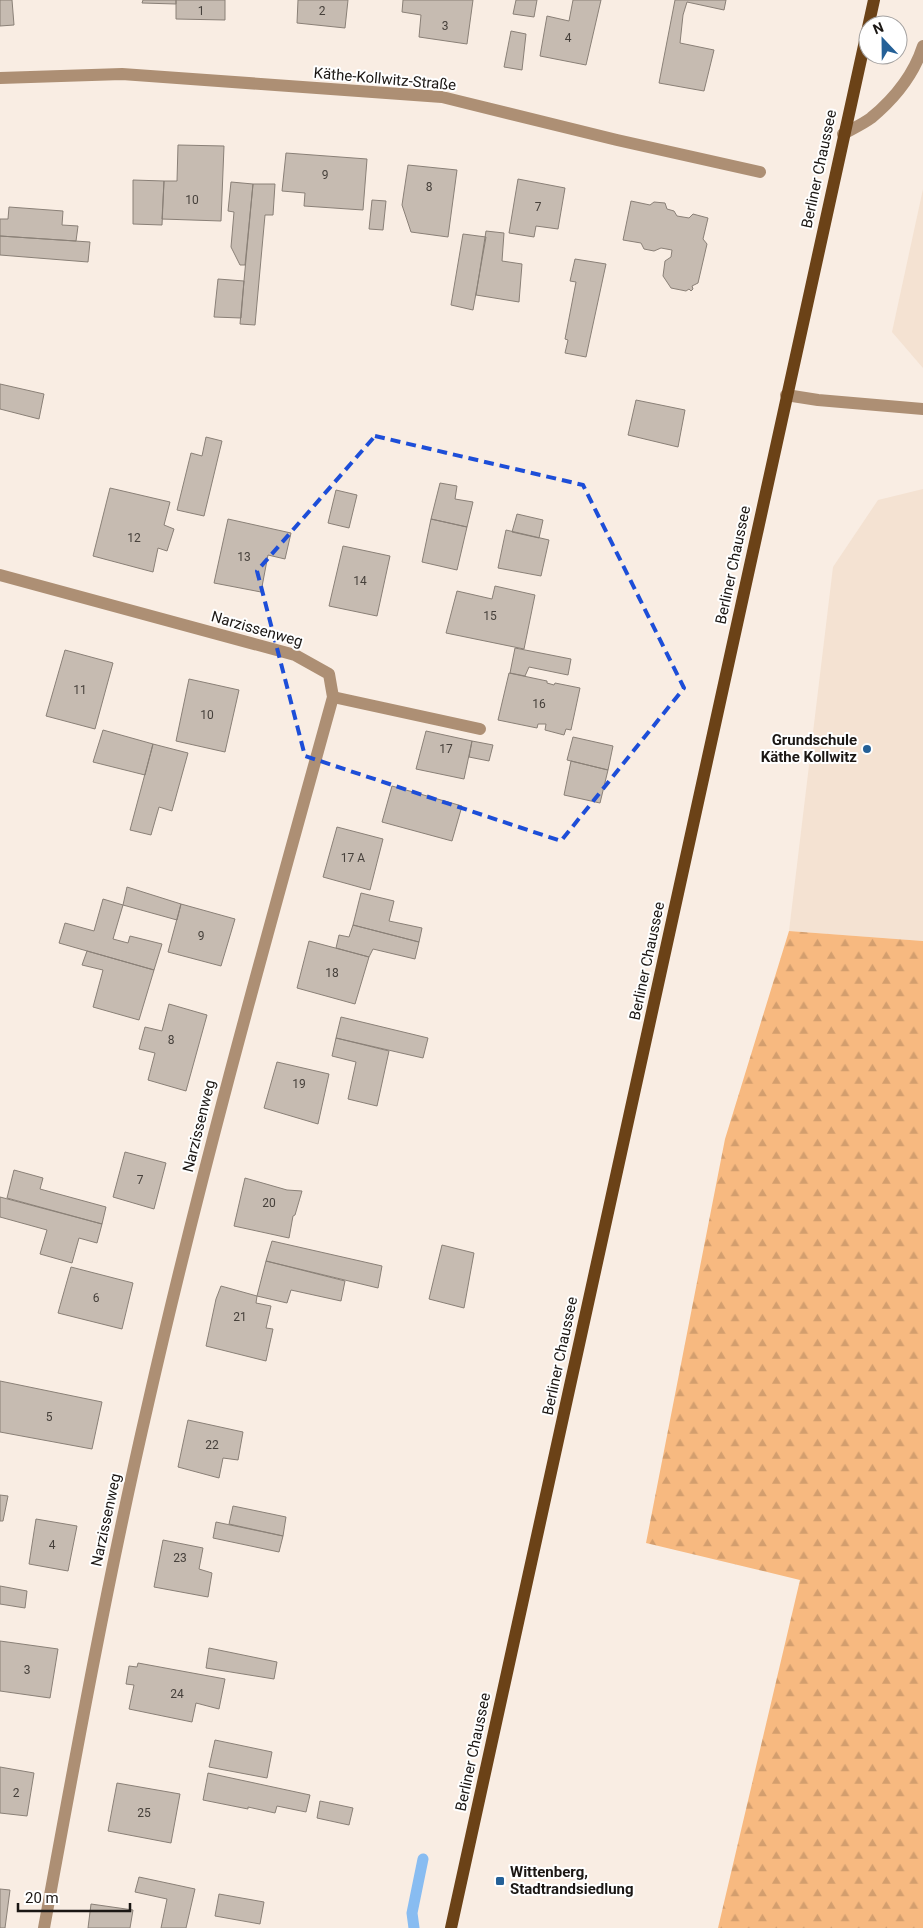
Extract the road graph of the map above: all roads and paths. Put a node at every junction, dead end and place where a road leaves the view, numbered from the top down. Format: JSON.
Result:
{"nodes":[{"id":1,"x":874,"y":0,"type":"edge"},
{"id":2,"x":923,"y":46,"type":"edge"},
{"id":3,"x":0,"y":78,"type":"edge"},
{"id":4,"x":844,"y":134,"type":"junction"},
{"id":5,"x":760,"y":172,"type":"dead end"},
{"id":6,"x":786,"y":395,"type":"junction"},
{"id":7,"x":923,"y":409,"type":"edge"},
{"id":8,"x":0,"y":575,"type":"edge"},
{"id":9,"x":333,"y":697,"type":"junction"},
{"id":10,"x":480,"y":729,"type":"dead end"},
{"id":11,"x":44,"y":1928,"type":"edge"},
{"id":12,"x":451,"y":1928,"type":"edge"}],
"edges":[{"from":1,"to":4,"type":"main road","name":"Berliner Chaussee"},
{"from":2,"to":4,"type":"street"},
{"from":3,"to":5,"type":"street","name":"Käthe-Kollwitz-Straße"},
{"from":4,"to":6,"type":"main road","name":"Berliner Chaussee"},
{"from":6,"to":7,"type":"street"},
{"from":6,"to":12,"type":"main road","name":"Berliner Chaussee"},
{"from":8,"to":9,"type":"street","name":"Narzissenweg"},
{"from":9,"to":10,"type":"street"},
{"from":9,"to":11,"type":"street","name":"Narzissenweg"}]}
